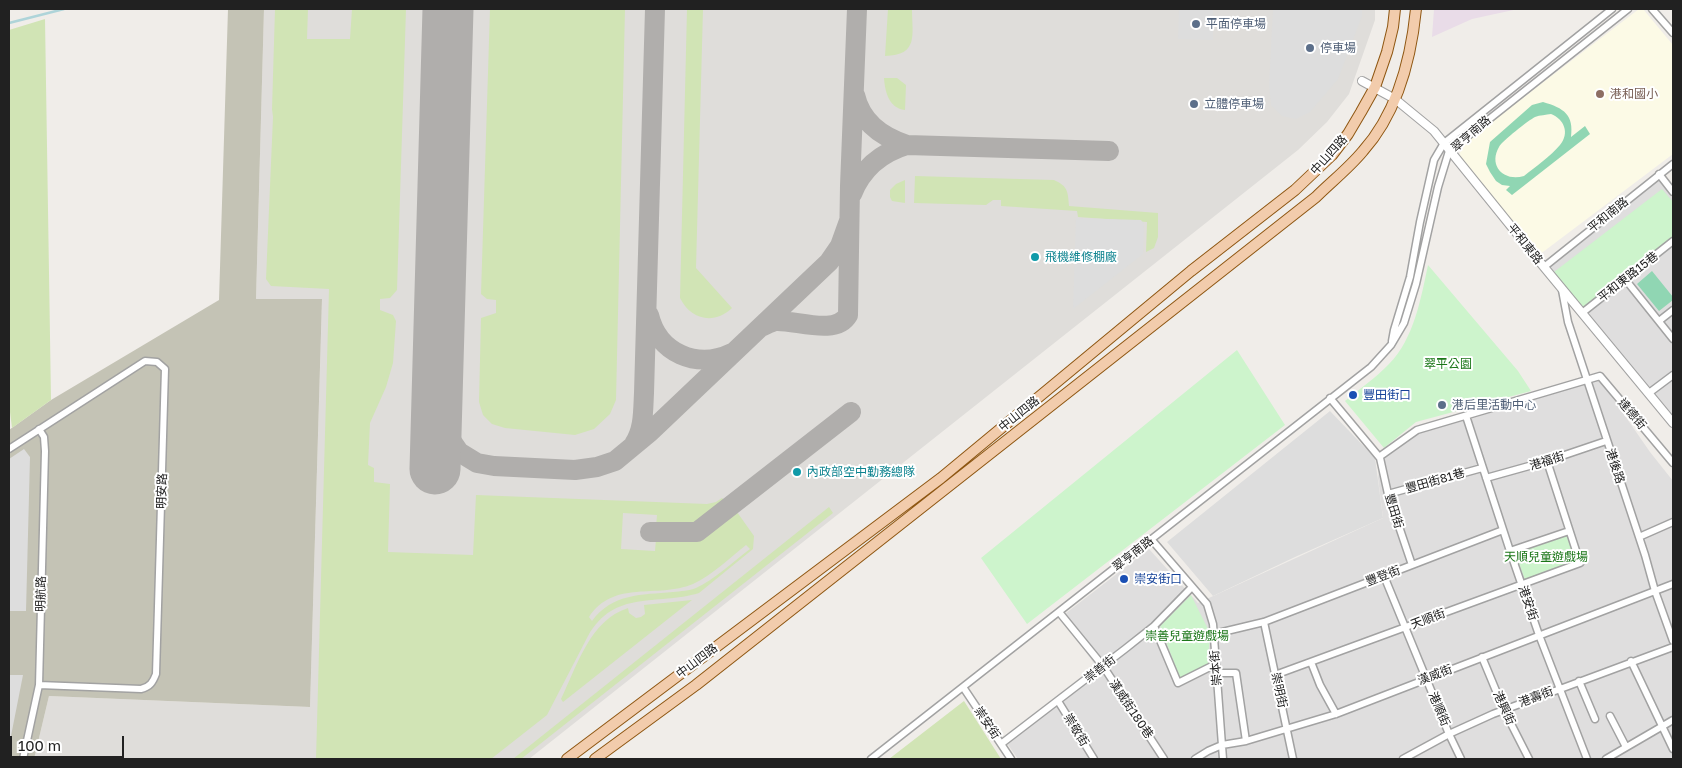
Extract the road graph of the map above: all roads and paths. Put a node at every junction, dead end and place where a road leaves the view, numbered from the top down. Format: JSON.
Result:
{"nodes":[{"id":1,"x":1395,"y":9,"type":"edge"},
{"id":2,"x":1416,"y":9,"type":"edge"},
{"id":3,"x":1612,"y":9,"type":"edge"},
{"id":4,"x":1628,"y":9,"type":"edge"},
{"id":5,"x":1652,"y":9,"type":"edge"},
{"id":6,"x":1673,"y":33,"type":"edge"},
{"id":7,"x":1362,"y":81,"type":"dead end"},
{"id":8,"x":1375,"y":87,"type":"junction"},
{"id":9,"x":1395,"y":99,"type":"junction"},
{"id":10,"x":1444,"y":144,"type":"junction"},
{"id":11,"x":1449,"y":151,"type":"junction"},
{"id":12,"x":1673,"y":164,"type":"edge"},
{"id":13,"x":1659,"y":174,"type":"junction"},
{"id":14,"x":1673,"y":192,"type":"edge"},
{"id":15,"x":1673,"y":241,"type":"edge"},
{"id":16,"x":1544,"y":267,"type":"junction"},
{"id":17,"x":1625,"y":279,"type":"junction"},
{"id":18,"x":1562,"y":289,"type":"junction"},
{"id":19,"x":1673,"y":310,"type":"edge"},
{"id":20,"x":1582,"y":313,"type":"junction"},
{"id":21,"x":1659,"y":321,"type":"junction"},
{"id":22,"x":1673,"y":339,"type":"edge"},
{"id":23,"x":1391,"y":345,"type":"junction"},
{"id":24,"x":1673,"y":375,"type":"edge"},
{"id":25,"x":1587,"y":380,"type":"junction"},
{"id":26,"x":1649,"y":394,"type":"junction"},
{"id":27,"x":1330,"y":398,"type":"junction"},
{"id":28,"x":1466,"y":416,"type":"junction"},
{"id":29,"x":1672,"y":419,"type":"edge"},
{"id":30,"x":39,"y":429,"type":"junction"},
{"id":31,"x":1606,"y":441,"type":"junction"},
{"id":32,"x":9,"y":449,"type":"edge"},
{"id":33,"x":1378,"y":456,"type":"junction"},
{"id":34,"x":1547,"y":461,"type":"junction"},
{"id":35,"x":1673,"y":464,"type":"edge"},
{"id":36,"x":1482,"y":468,"type":"junction"},
{"id":37,"x":1486,"y":478,"type":"junction"},
{"id":38,"x":1388,"y":494,"type":"junction"},
{"id":39,"x":1673,"y":522,"type":"edge"},
{"id":40,"x":1503,"y":530,"type":"junction"},
{"id":41,"x":1569,"y":531,"type":"junction"},
{"id":42,"x":1639,"y":537,"type":"junction"},
{"id":43,"x":1151,"y":539,"type":"junction"},
{"id":44,"x":1510,"y":552,"type":"junction"},
{"id":45,"x":1412,"y":565,"type":"junction"},
{"id":46,"x":1384,"y":576,"type":"junction"},
{"id":47,"x":1521,"y":583,"type":"junction"},
{"id":48,"x":1673,"y":584,"type":"edge"},
{"id":49,"x":1192,"y":587,"type":"junction"},
{"id":50,"x":1654,"y":591,"type":"junction"},
{"id":51,"x":1059,"y":612,"type":"junction"},
{"id":52,"x":1264,"y":622,"type":"junction"},
{"id":53,"x":1154,"y":626,"type":"junction"},
{"id":54,"x":1405,"y":628,"type":"junction"},
{"id":55,"x":1214,"y":634,"type":"junction"},
{"id":56,"x":1539,"y":635,"type":"junction"},
{"id":57,"x":1673,"y":641,"type":"edge"},
{"id":58,"x":1673,"y":646,"type":"edge"},
{"id":59,"x":1482,"y":657,"type":"junction"},
{"id":60,"x":1631,"y":661,"type":"junction"},
{"id":61,"x":1311,"y":662,"type":"junction"},
{"id":62,"x":1216,"y":664,"type":"junction"},
{"id":63,"x":1103,"y":666,"type":"junction"},
{"id":64,"x":1216,"y":673,"type":"junction"},
{"id":65,"x":1275,"y":675,"type":"junction"},
{"id":66,"x":1426,"y":678,"type":"junction"},
{"id":67,"x":1579,"y":681,"type":"junction"},
{"id":68,"x":40,"y":685,"type":"junction"},
{"id":69,"x":963,"y":687,"type":"junction"},
{"id":70,"x":1561,"y":688,"type":"junction"},
{"id":71,"x":1058,"y":701,"type":"junction"},
{"id":72,"x":1504,"y":710,"type":"junction"},
{"id":73,"x":1336,"y":714,"type":"junction"},
{"id":74,"x":1610,"y":716,"type":"dead end"},
{"id":75,"x":1595,"y":719,"type":"dead end"},
{"id":76,"x":1673,"y":720,"type":"edge"},
{"id":77,"x":1661,"y":726,"type":"junction"},
{"id":78,"x":1287,"y":730,"type":"junction"},
{"id":79,"x":1449,"y":734,"type":"junction"},
{"id":80,"x":1246,"y":741,"type":"junction"},
{"id":81,"x":1001,"y":744,"type":"junction"},
{"id":82,"x":1222,"y":745,"type":"junction"},
{"id":83,"x":1626,"y":747,"type":"junction"},
{"id":84,"x":1673,"y":749,"type":"edge"},
{"id":85,"x":23,"y":759,"type":"edge"},
{"id":86,"x":567,"y":759,"type":"edge"},
{"id":87,"x":595,"y":759,"type":"edge"},
{"id":88,"x":871,"y":759,"type":"edge"},
{"id":89,"x":1011,"y":759,"type":"edge"},
{"id":90,"x":1094,"y":759,"type":"edge"},
{"id":91,"x":1164,"y":759,"type":"edge"},
{"id":92,"x":1195,"y":759,"type":"edge"},
{"id":93,"x":1223,"y":759,"type":"edge"},
{"id":94,"x":1292,"y":759,"type":"edge"},
{"id":95,"x":1403,"y":759,"type":"edge"},
{"id":96,"x":1461,"y":759,"type":"edge"},
{"id":97,"x":1529,"y":759,"type":"edge"},
{"id":98,"x":1587,"y":759,"type":"edge"},
{"id":99,"x":1606,"y":759,"type":"edge"}],
"edges":[{"from":1,"to":8,"type":"main road","name":"中山四路"},
{"from":2,"to":9,"type":"main road","name":"中山四路"},
{"from":3,"to":10,"type":"street","name":"翠亨南路"},
{"from":4,"to":11,"type":"street","name":"翠亨南路"},
{"from":5,"to":6,"type":"street"},
{"from":7,"to":8,"type":"street","name":"平和東路"},
{"from":8,"to":9,"type":"street","name":"平和東路"},
{"from":8,"to":86,"type":"main road","name":"中山四路"},
{"from":9,"to":10,"type":"street","name":"平和東路"},
{"from":9,"to":87,"type":"main road","name":"中山四路"},
{"from":10,"to":11,"type":"street","name":"平和東路"},
{"from":10,"to":23,"type":"street","name":"翠亨南路"},
{"from":11,"to":16,"type":"street","name":"平和東路"},
{"from":11,"to":23,"type":"street","name":"翠亨南路"},
{"from":12,"to":13,"type":"street","name":"平和南路"},
{"from":13,"to":14,"type":"street"},
{"from":13,"to":16,"type":"street","name":"平和南路"},
{"from":15,"to":17,"type":"street","name":"平和東路15巷"},
{"from":16,"to":18,"type":"street","name":"平和東路"},
{"from":17,"to":20,"type":"street","name":"平和東路15巷"},
{"from":17,"to":21,"type":"street"},
{"from":18,"to":20,"type":"street","name":"平和東路"},
{"from":18,"to":25,"type":"street","name":"港後路"},
{"from":19,"to":21,"type":"street"},
{"from":20,"to":26,"type":"street","name":"平和東路"},
{"from":21,"to":22,"type":"street"},
{"from":23,"to":27,"type":"street","name":"翠亨南路"},
{"from":24,"to":26,"type":"street"},
{"from":25,"to":28,"type":"street"},
{"from":25,"to":31,"type":"street","name":"港後路"},
{"from":25,"to":35,"type":"street","name":"達德街"},
{"from":26,"to":29,"type":"street","name":"平和東路"},
{"from":27,"to":33,"type":"street","name":"豐田街"},
{"from":27,"to":43,"type":"street","name":"翠亨南路"},
{"from":28,"to":33,"type":"street"},
{"from":28,"to":36,"type":"street","name":"港安街"},
{"from":30,"to":32,"type":"street","name":"明安路"},
{"from":30,"to":68,"type":"street","name":"明航路"},
{"from":30,"to":68,"type":"street","name":"明安路"},
{"from":31,"to":34,"type":"street","name":"港福街"},
{"from":31,"to":42,"type":"street","name":"港後路"},
{"from":33,"to":38,"type":"street","name":"豐田街"},
{"from":34,"to":37,"type":"street","name":"港福街"},
{"from":34,"to":41,"type":"street"},
{"from":36,"to":37,"type":"street","name":"港安街"},
{"from":36,"to":38,"type":"street","name":"豐田街81巷"},
{"from":37,"to":40,"type":"street","name":"港安街"},
{"from":38,"to":45,"type":"street","name":"豐田街"},
{"from":39,"to":42,"type":"street"},
{"from":40,"to":44,"type":"street","name":"港安街"},
{"from":40,"to":45,"type":"street","name":"豐登街"},
{"from":41,"to":44,"type":"street"},
{"from":41,"to":47,"type":"street","name":"天順街"},
{"from":42,"to":50,"type":"street","name":"港後路"},
{"from":43,"to":49,"type":"street","name":"崇本街"},
{"from":43,"to":51,"type":"street","name":"翠亨南路"},
{"from":44,"to":47,"type":"street","name":"港安街"},
{"from":45,"to":46,"type":"street","name":"豐登街"},
{"from":46,"to":52,"type":"street","name":"豐登街"},
{"from":46,"to":54,"type":"street","name":"港順街"},
{"from":47,"to":54,"type":"street","name":"天順街"},
{"from":47,"to":56,"type":"street","name":"港安街"},
{"from":48,"to":50,"type":"street","name":"漢威街"},
{"from":49,"to":53,"type":"street","name":"崇善街"},
{"from":49,"to":55,"type":"street","name":"崇本街"},
{"from":50,"to":56,"type":"street","name":"漢威街"},
{"from":50,"to":57,"type":"street","name":"港後路"},
{"from":51,"to":63,"type":"street","name":"漢威街180巷"},
{"from":51,"to":69,"type":"street","name":"翠亨南路"},
{"from":52,"to":55,"type":"street","name":"豐登街"},
{"from":52,"to":65,"type":"street","name":"崇明街"},
{"from":53,"to":62,"type":"street"},
{"from":53,"to":63,"type":"street","name":"崇善街"},
{"from":54,"to":61,"type":"street","name":"天順街"},
{"from":54,"to":66,"type":"street","name":"港順街"},
{"from":55,"to":62,"type":"street","name":"崇本街"},
{"from":56,"to":59,"type":"street","name":"漢威街"},
{"from":56,"to":70,"type":"street","name":"港安街"},
{"from":58,"to":60,"type":"street","name":"港壽街"},
{"from":59,"to":66,"type":"street","name":"漢威街"},
{"from":59,"to":72,"type":"street","name":"港興街"},
{"from":60,"to":67,"type":"street","name":"港壽街"},
{"from":60,"to":77,"type":"street"},
{"from":61,"to":65,"type":"street","name":"天順街"},
{"from":61,"to":73,"type":"street"},
{"from":62,"to":64,"type":"street","name":"崇本街"},
{"from":63,"to":71,"type":"street","name":"崇善街"},
{"from":63,"to":91,"type":"street","name":"漢威街180巷"},
{"from":64,"to":80,"type":"street"},
{"from":64,"to":82,"type":"street","name":"崇本街"},
{"from":65,"to":78,"type":"street","name":"崇明街"},
{"from":66,"to":73,"type":"street","name":"漢威街"},
{"from":66,"to":79,"type":"street","name":"港順街"},
{"from":67,"to":70,"type":"street","name":"港壽街"},
{"from":67,"to":75,"type":"street"},
{"from":68,"to":85,"type":"street","name":"明航路"},
{"from":69,"to":81,"type":"street","name":"崇安街"},
{"from":69,"to":88,"type":"street","name":"翠亨南路"},
{"from":70,"to":72,"type":"street","name":"港壽街"},
{"from":70,"to":98,"type":"street","name":"港安街"},
{"from":71,"to":81,"type":"street","name":"崇善街"},
{"from":71,"to":90,"type":"street","name":"崇敬街"},
{"from":72,"to":79,"type":"street","name":"港壽街"},
{"from":72,"to":97,"type":"street","name":"港興街"},
{"from":73,"to":78,"type":"street","name":"漢威街"},
{"from":74,"to":83,"type":"street"},
{"from":76,"to":77,"type":"street"},
{"from":77,"to":83,"type":"street"},
{"from":77,"to":84,"type":"street"},
{"from":78,"to":80,"type":"street","name":"漢威街"},
{"from":78,"to":94,"type":"street","name":"崇明街"},
{"from":79,"to":95,"type":"street","name":"港壽街"},
{"from":79,"to":96,"type":"street","name":"港順街"},
{"from":80,"to":82,"type":"street","name":"漢威街"},
{"from":81,"to":89,"type":"street","name":"崇安街"},
{"from":82,"to":92,"type":"street","name":"漢威街"},
{"from":82,"to":93,"type":"street","name":"崇本街"},
{"from":83,"to":99,"type":"street"}]}
